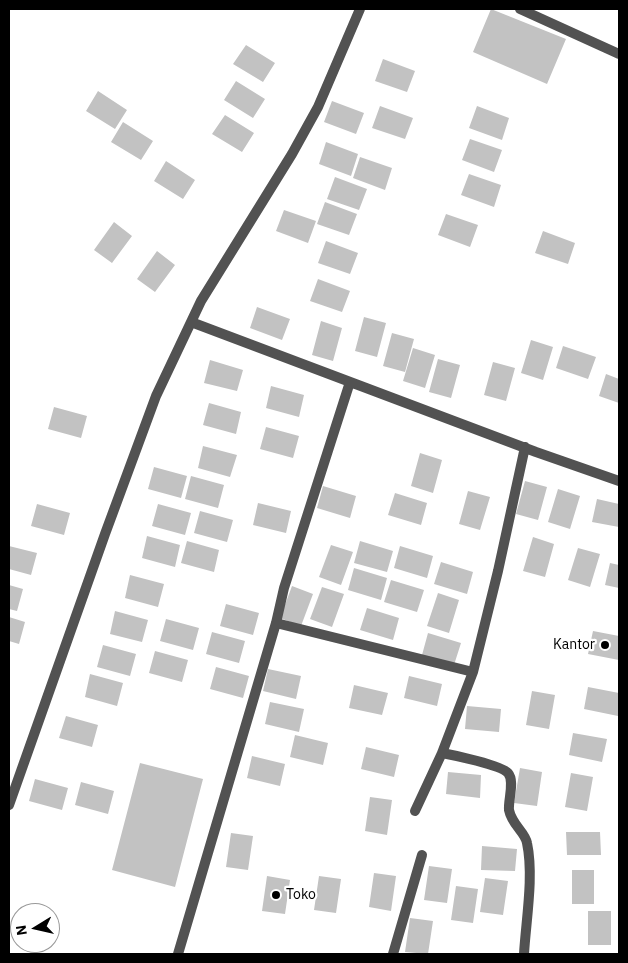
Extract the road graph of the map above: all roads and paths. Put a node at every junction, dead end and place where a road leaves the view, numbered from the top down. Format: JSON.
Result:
{"nodes":[{"id":1,"x":360,"y":9,"type":"edge"},
{"id":2,"x":520,"y":9,"type":"edge"},
{"id":3,"x":619,"y":54,"type":"edge"},
{"id":4,"x":191,"y":322,"type":"junction"},
{"id":5,"x":350,"y":382,"type":"junction"},
{"id":6,"x":525,"y":447,"type":"junction"},
{"id":7,"x":619,"y":481,"type":"edge"},
{"id":8,"x":276,"y":623,"type":"junction"},
{"id":9,"x":473,"y":672,"type":"junction"},
{"id":10,"x":442,"y":753,"type":"junction"},
{"id":11,"x":9,"y":805,"type":"edge"},
{"id":12,"x":416,"y":811,"type":"dead end"},
{"id":13,"x":422,"y":855,"type":"dead end"},
{"id":14,"x":178,"y":954,"type":"edge"},
{"id":15,"x":393,"y":954,"type":"edge"},
{"id":16,"x":524,"y":954,"type":"edge"}],
"edges":[{"from":1,"to":4,"type":"street"},
{"from":2,"to":3,"type":"street"},
{"from":4,"to":5,"type":"street"},
{"from":4,"to":11,"type":"street"},
{"from":5,"to":6,"type":"street"},
{"from":5,"to":8,"type":"street"},
{"from":6,"to":7,"type":"street"},
{"from":6,"to":9,"type":"street"},
{"from":8,"to":9,"type":"street"},
{"from":8,"to":14,"type":"street"},
{"from":9,"to":10,"type":"street"},
{"from":10,"to":12,"type":"street"},
{"from":10,"to":16,"type":"street"},
{"from":13,"to":15,"type":"street"}]}
